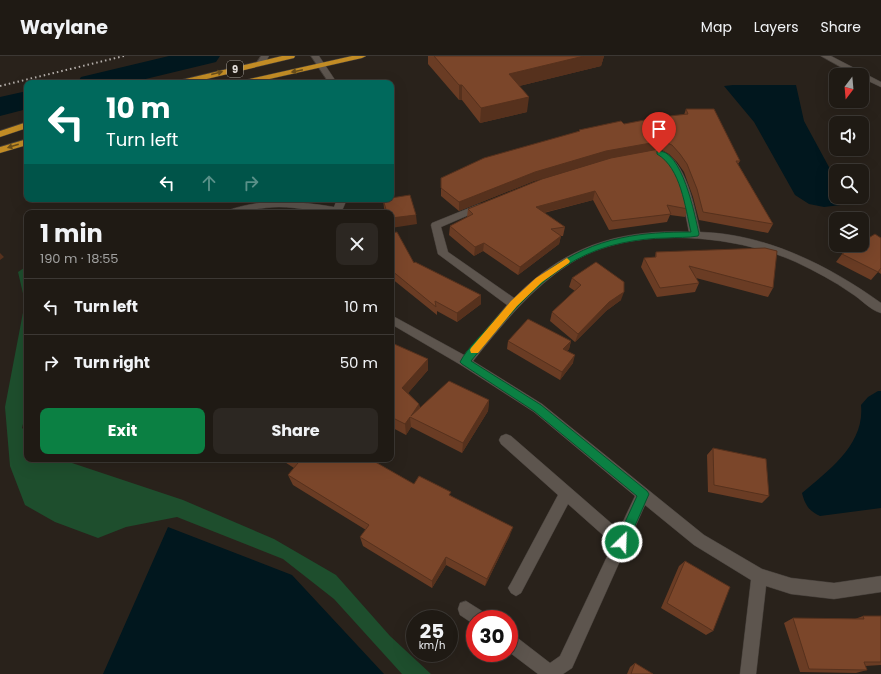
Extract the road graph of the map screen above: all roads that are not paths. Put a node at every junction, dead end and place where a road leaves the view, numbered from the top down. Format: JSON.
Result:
{"nodes":[{"id":1,"x":291,"y":56,"type":"edge"},
{"id":2,"x":315,"y":56,"type":"edge"},
{"id":3,"x":362,"y":56,"type":"edge"},
{"id":4,"x":825,"y":56,"type":"edge"},
{"id":5,"x":263,"y":59,"type":"edge"},
{"id":6,"x":322,"y":65,"type":"junction"},
{"id":7,"x":848,"y":68,"type":"edge"},
{"id":8,"x":869,"y":78,"type":"edge"},
{"id":9,"x":190,"y":80,"type":"edge"},
{"id":10,"x":254,"y":80,"type":"edge"},
{"id":11,"x":331,"y":80,"type":"edge"},
{"id":12,"x":881,"y":84,"type":"edge"},
{"id":13,"x":24,"y":126,"type":"edge"},
{"id":14,"x":0,"y":134,"type":"edge"},
{"id":15,"x":24,"y":143,"type":"edge"},
{"id":16,"x":0,"y":150,"type":"edge"},
{"id":17,"x":645,"y":156,"type":"edge"},
{"id":18,"x":494,"y":201,"type":"edge"},
{"id":19,"x":236,"y":210,"type":"edge"},
{"id":20,"x":326,"y":210,"type":"edge"},
{"id":21,"x":695,"y":234,"type":"junction"},
{"id":22,"x":514,"y":304,"type":"junction"},
{"id":23,"x":881,"y":310,"type":"edge"},
{"id":24,"x":394,"y":321,"type":"edge"},
{"id":25,"x":465,"y":362,"type":"junction"},
{"id":26,"x":506,"y":440,"type":"dead end"},
{"id":27,"x":566,"y":494,"type":"junction"},
{"id":28,"x":643,"y":494,"type":"junction"},
{"id":29,"x":622,"y":542,"type":"junction"},
{"id":30,"x":759,"y":576,"type":"junction"},
{"id":31,"x":881,"y":584,"type":"edge"},
{"id":32,"x":516,"y":588,"type":"dead end"},
{"id":33,"x":518,"y":649,"type":"edge"},
{"id":34,"x":748,"y":674,"type":"edge"}],
"edges":[{"from":1,"to":5,"type":"highway","number":"9"},
{"from":2,"to":6,"type":"street"},
{"from":3,"to":6,"type":"highway","number":"9"},
{"from":4,"to":7,"type":"street"},
{"from":9,"to":5,"type":"highway","number":"9","one_way":true},
{"from":6,"to":10,"type":"highway","number":"9","one_way":true},
{"from":6,"to":11,"type":"street"},
{"from":8,"to":12,"type":"street"},
{"from":13,"to":14,"type":"highway"},
{"from":15,"to":16,"type":"highway","one_way":true},
{"from":17,"to":21,"type":"street"},
{"from":18,"to":22,"type":"street"},
{"from":19,"to":20,"type":"street"},
{"from":21,"to":22,"type":"street"},
{"from":21,"to":23,"type":"street"},
{"from":22,"to":25,"type":"street"},
{"from":24,"to":25,"type":"street"},
{"from":25,"to":28,"type":"street"},
{"from":26,"to":27,"type":"street"},
{"from":27,"to":29,"type":"street"},
{"from":27,"to":32,"type":"street"},
{"from":28,"to":29,"type":"street"},
{"from":28,"to":30,"type":"street"},
{"from":29,"to":33,"type":"street"},
{"from":30,"to":31,"type":"street"},
{"from":30,"to":34,"type":"street"}]}
